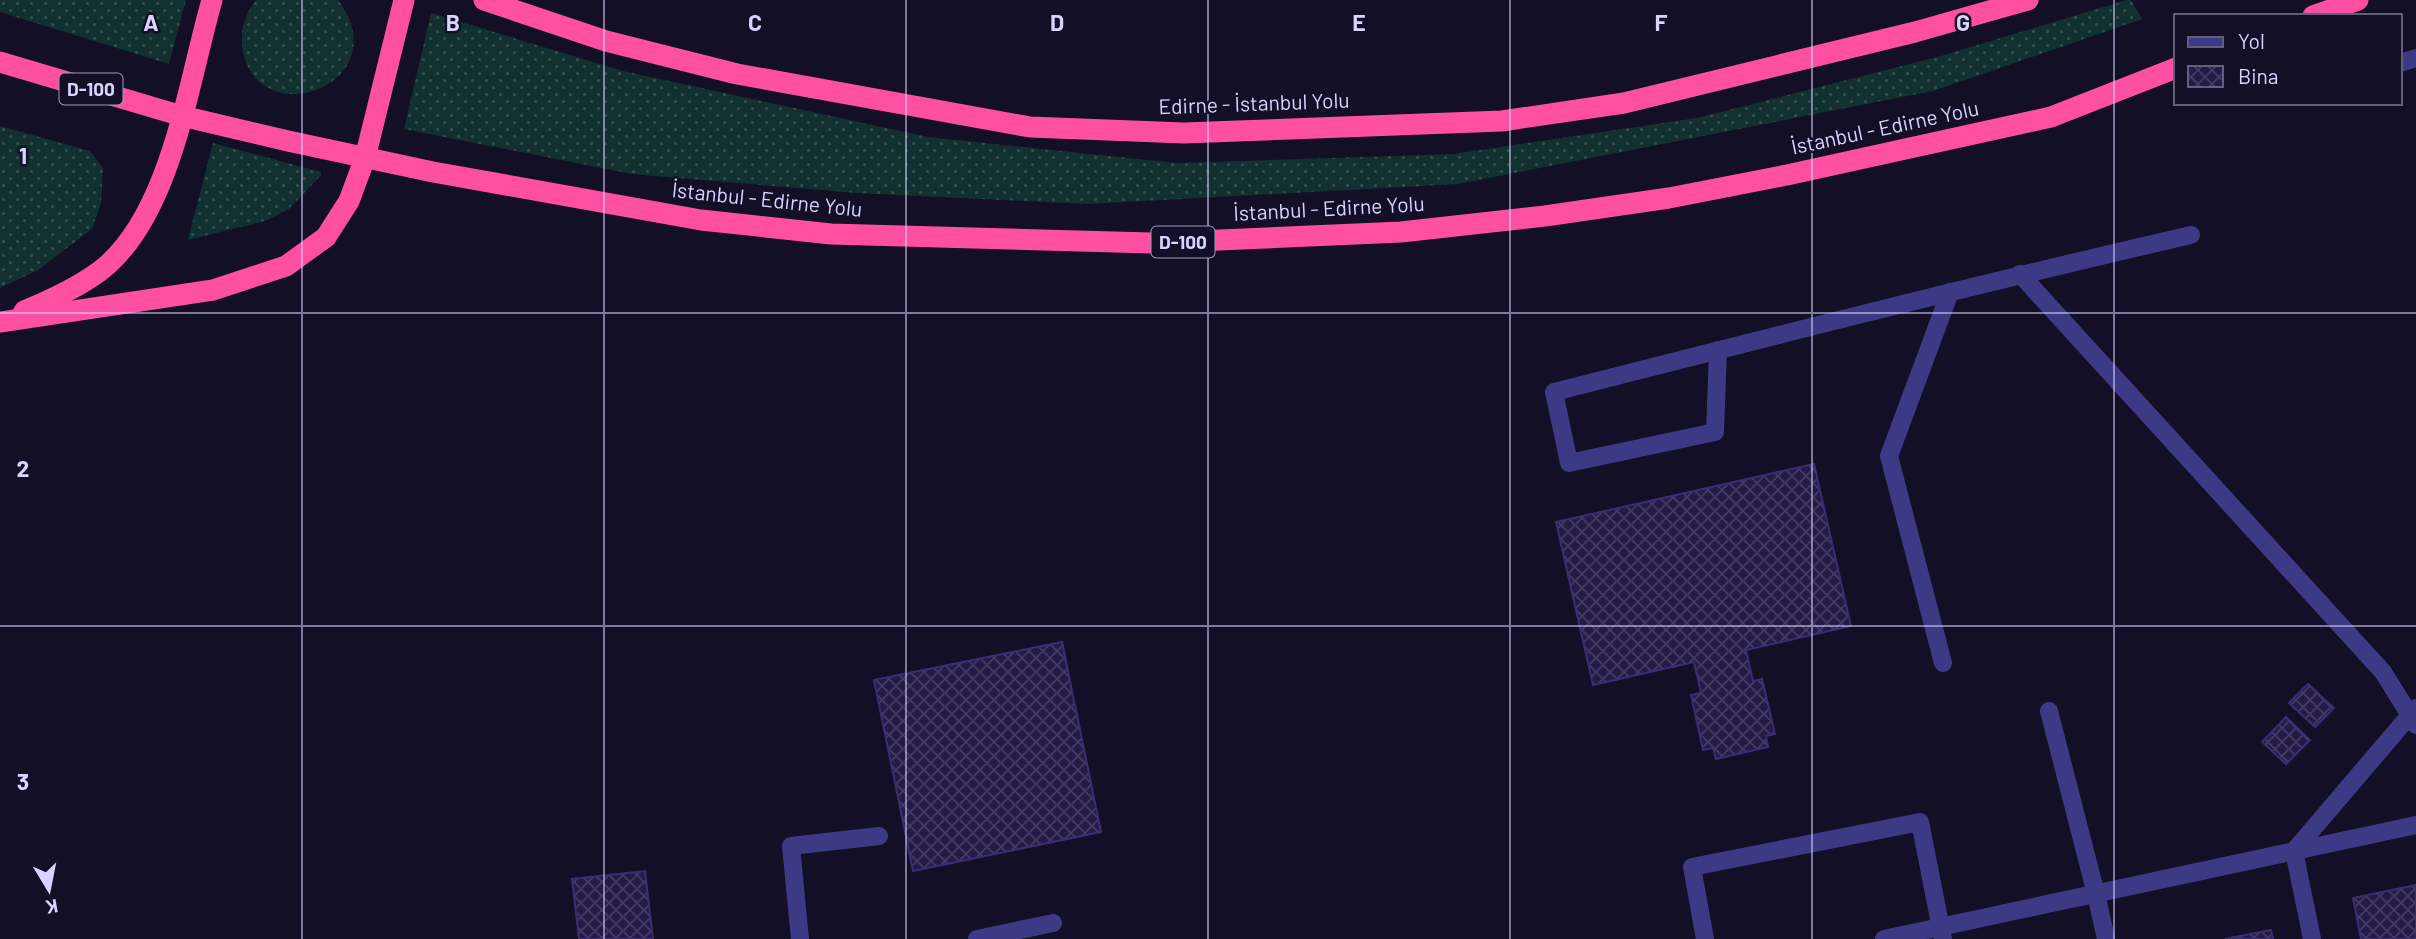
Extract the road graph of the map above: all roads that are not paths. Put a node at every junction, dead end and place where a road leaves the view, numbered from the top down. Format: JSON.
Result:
{"nodes":[{"id":1,"x":212,"y":0,"type":"edge"},
{"id":2,"x":404,"y":0,"type":"edge"},
{"id":3,"x":484,"y":0,"type":"edge"},
{"id":4,"x":2028,"y":0,"type":"edge"},
{"id":5,"x":2358,"y":0,"type":"edge"},
{"id":6,"x":2319,"y":14,"type":"edge"},
{"id":7,"x":0,"y":62,"type":"edge"},
{"id":8,"x":2174,"y":69,"type":"edge"},
{"id":9,"x":182,"y":116,"type":"junction"},
{"id":10,"x":365,"y":158,"type":"junction"},
{"id":11,"x":2191,"y":235,"type":"dead end"},
{"id":12,"x":2020,"y":274,"type":"junction"},
{"id":13,"x":1950,"y":292,"type":"junction"},
{"id":14,"x":1718,"y":350,"type":"junction"},
{"id":15,"x":1943,"y":663,"type":"dead end"},
{"id":16,"x":2049,"y":711,"type":"dead end"},
{"id":17,"x":2414,"y":716,"type":"edge"},
{"id":18,"x":2416,"y":825,"type":"edge"},
{"id":19,"x":879,"y":836,"type":"dead end"},
{"id":20,"x":2294,"y":851,"type":"junction"},
{"id":21,"x":2096,"y":894,"type":"junction"},
{"id":22,"x":1053,"y":923,"type":"dead end"},
{"id":23,"x":1942,"y":933,"type":"edge"},
{"id":24,"x":800,"y":939,"type":"edge"},
{"id":25,"x":977,"y":939,"type":"edge"},
{"id":26,"x":1705,"y":939,"type":"edge"},
{"id":27,"x":1884,"y":939,"type":"edge"},
{"id":28,"x":2106,"y":939,"type":"edge"},
{"id":29,"x":2312,"y":939,"type":"edge"}],
"edges":[{"from":1,"to":9,"type":"highway"},
{"from":2,"to":10,"type":"highway"},
{"from":3,"to":4,"type":"highway","name":"Edirne - İstanbul Yolu"},
{"from":5,"to":6,"type":"highway"},
{"from":7,"to":9,"type":"highway","number":"D-100"},
{"from":8,"to":10,"type":"highway","name":"İstanbul - Edirne Yolu","number":"D-100"},
{"from":9,"to":10,"type":"highway","name":"İstanbul - Edirne Yolu","number":"D-100"},
{"from":9,"to":10,"type":"highway"},
{"from":11,"to":12,"type":"lane"},
{"from":12,"to":13,"type":"lane"},
{"from":12,"to":17,"type":"lane"},
{"from":13,"to":14,"type":"lane"},
{"from":13,"to":15,"type":"lane"},
{"from":14,"to":14,"type":"lane"},
{"from":16,"to":21,"type":"lane"},
{"from":17,"to":20,"type":"lane"},
{"from":18,"to":20,"type":"lane"},
{"from":19,"to":24,"type":"lane"},
{"from":20,"to":21,"type":"lane"},
{"from":20,"to":29,"type":"lane"},
{"from":21,"to":23,"type":"lane"},
{"from":21,"to":28,"type":"lane"},
{"from":22,"to":25,"type":"lane"},
{"from":23,"to":26,"type":"lane"},
{"from":23,"to":27,"type":"lane"}]}
